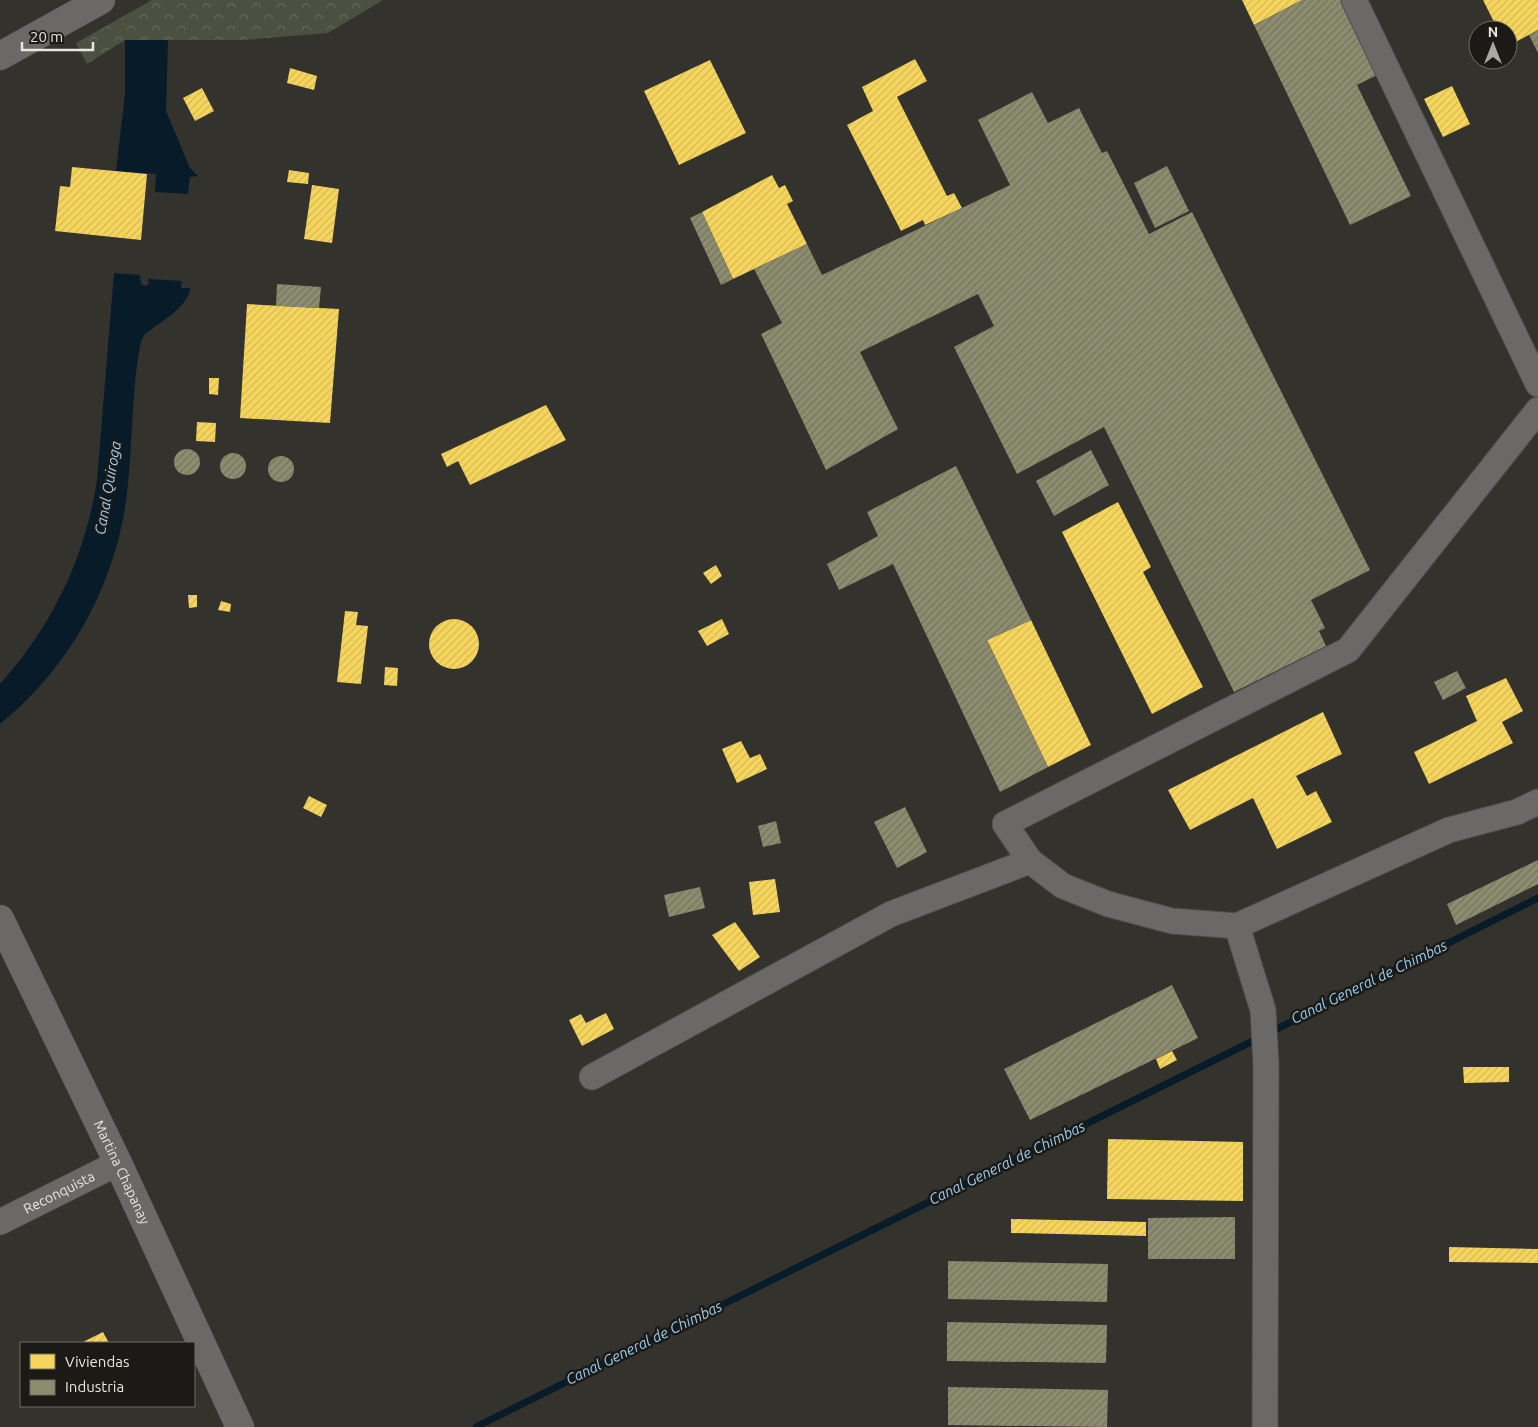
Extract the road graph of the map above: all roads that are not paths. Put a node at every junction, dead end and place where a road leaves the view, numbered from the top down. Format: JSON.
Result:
{"nodes":[{"id":1,"x":101,"y":0,"type":"edge"},
{"id":2,"x":1354,"y":0,"type":"edge"},
{"id":3,"x":0,"y":56,"type":"edge"},
{"id":4,"x":1538,"y":384,"type":"edge"},
{"id":5,"x":1538,"y":410,"type":"edge"},
{"id":6,"x":1538,"y":802,"type":"edge"},
{"id":7,"x":1030,"y":861,"type":"junction"},
{"id":8,"x":0,"y":919,"type":"edge"},
{"id":9,"x":1237,"y":926,"type":"junction"},
{"id":10,"x":592,"y":1077,"type":"dead end"},
{"id":11,"x":118,"y":1163,"type":"junction"},
{"id":12,"x":0,"y":1222,"type":"edge"},
{"id":13,"x":240,"y":1427,"type":"edge"},
{"id":14,"x":1265,"y":1427,"type":"edge"}],
"edges":[{"from":1,"to":3,"type":"main road"},
{"from":2,"to":4,"type":"street"},
{"from":5,"to":7,"type":"street"},
{"from":6,"to":9,"type":"street"},
{"from":7,"to":9,"type":"street"},
{"from":7,"to":10,"type":"street"},
{"from":8,"to":11,"type":"main road","name":"Martina Chapanay"},
{"from":9,"to":14,"type":"street"},
{"from":11,"to":12,"type":"street","name":"Reconquista"},
{"from":11,"to":13,"type":"main road","name":"Martina Chapanay"}]}
